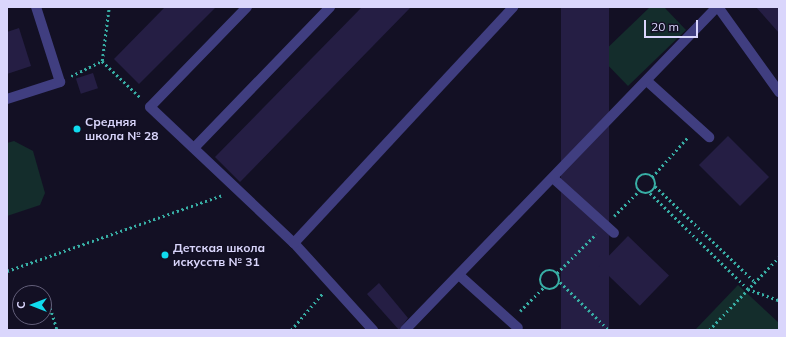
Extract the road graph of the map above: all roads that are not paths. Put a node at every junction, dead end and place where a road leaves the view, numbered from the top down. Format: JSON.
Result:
{"nodes":[{"id":1,"x":36,"y":7,"type":"edge"},
{"id":2,"x":247,"y":7,"type":"edge"},
{"id":3,"x":330,"y":7,"type":"edge"},
{"id":4,"x":513,"y":7,"type":"edge"},
{"id":5,"x":718,"y":7,"type":"edge"},
{"id":6,"x":647,"y":81,"type":"junction"},
{"id":7,"x":779,"y":92,"type":"edge"},
{"id":8,"x":7,"y":99,"type":"edge"},
{"id":9,"x":709,"y":138,"type":"dead end"},
{"id":10,"x":194,"y":148,"type":"junction"},
{"id":11,"x":553,"y":178,"type":"junction"},
{"id":12,"x":614,"y":233,"type":"dead end"},
{"id":13,"x":294,"y":243,"type":"junction"},
{"id":14,"x":459,"y":275,"type":"junction"},
{"id":15,"x":518,"y":328,"type":"dead end"},
{"id":16,"x":372,"y":330,"type":"edge"},
{"id":17,"x":405,"y":330,"type":"edge"}],
"edges":[{"from":1,"to":8,"type":"street"},
{"from":2,"to":10,"type":"street"},
{"from":3,"to":10,"type":"street"},
{"from":4,"to":13,"type":"street"},
{"from":5,"to":6,"type":"street"},
{"from":5,"to":7,"type":"street"},
{"from":6,"to":9,"type":"street"},
{"from":6,"to":11,"type":"street"},
{"from":10,"to":13,"type":"street"},
{"from":11,"to":12,"type":"street"},
{"from":11,"to":14,"type":"street"},
{"from":13,"to":16,"type":"street"},
{"from":14,"to":15,"type":"street"},
{"from":14,"to":17,"type":"street"}]}
